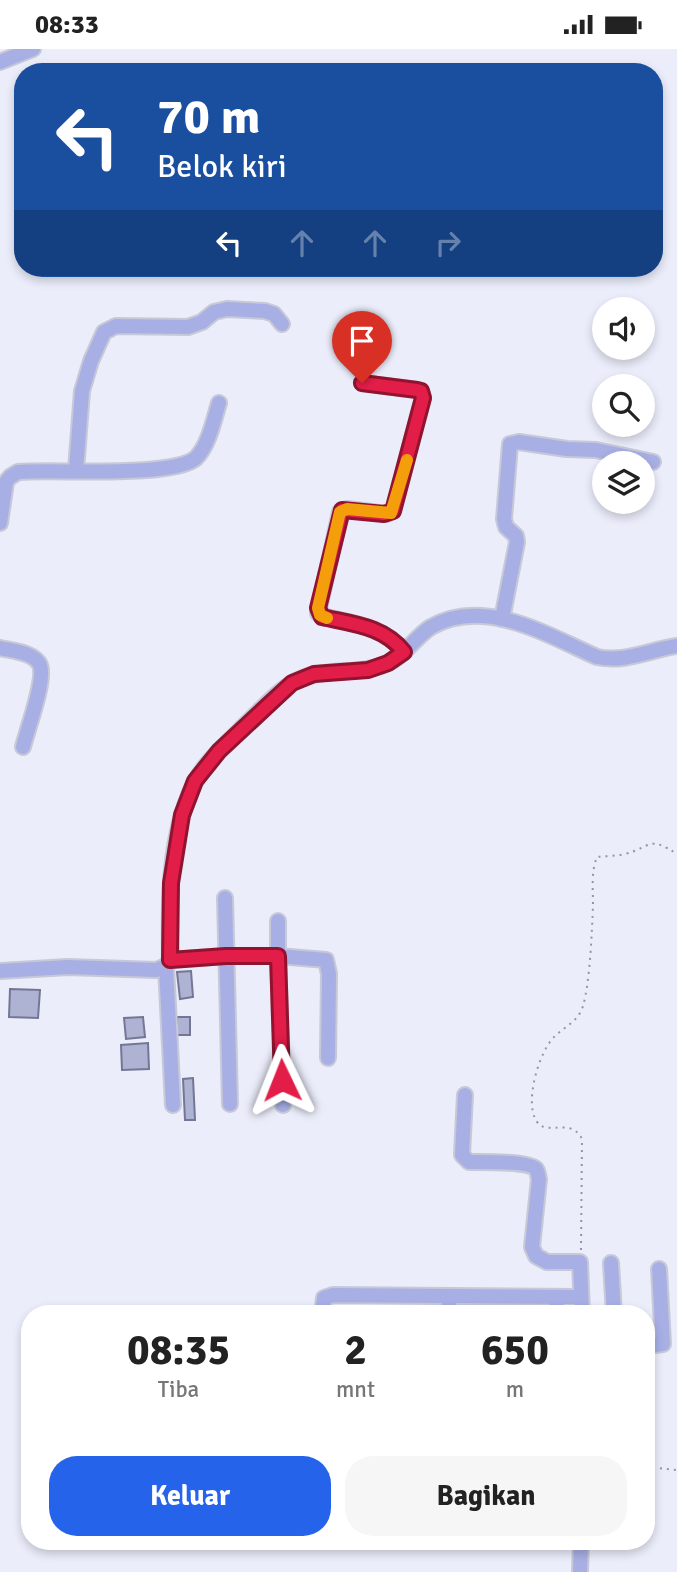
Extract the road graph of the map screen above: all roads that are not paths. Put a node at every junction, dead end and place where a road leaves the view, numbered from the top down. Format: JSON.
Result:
{"nodes":[{"id":1,"x":33,"y":49,"type":"edge"},
{"id":2,"x":0,"y":62,"type":"edge"},
{"id":3,"x":282,"y":324,"type":"dead end"},
{"id":4,"x":362,"y":383,"type":"dead end"},
{"id":5,"x":219,"y":403,"type":"dead end"},
{"id":6,"x":601,"y":451,"type":"edge"},
{"id":7,"x":76,"y":470,"type":"junction"},
{"id":8,"x":0,"y":523,"type":"edge"},
{"id":9,"x":502,"y":619,"type":"junction"},
{"id":10,"x":677,"y":646,"type":"edge"},
{"id":11,"x":0,"y":649,"type":"edge"},
{"id":12,"x":404,"y":652,"type":"junction"},
{"id":13,"x":23,"y":747,"type":"dead end"},
{"id":14,"x":225,"y":898,"type":"dead end"},
{"id":15,"x":278,"y":921,"type":"dead end"},
{"id":16,"x":226,"y":956,"type":"junction"},
{"id":17,"x":278,"y":956,"type":"junction"},
{"id":18,"x":168,"y":963,"type":"junction"},
{"id":19,"x":0,"y":971,"type":"edge"},
{"id":20,"x":328,"y":1058,"type":"dead end"},
{"id":21,"x":465,"y":1094,"type":"dead end"},
{"id":22,"x":230,"y":1104,"type":"dead end"},
{"id":23,"x":173,"y":1105,"type":"dead end"},
{"id":24,"x":284,"y":1105,"type":"dead end"},
{"id":25,"x":611,"y":1263,"type":"dead end"},
{"id":26,"x":659,"y":1269,"type":"dead end"},
{"id":27,"x":449,"y":1296,"type":"junction"},
{"id":28,"x":557,"y":1297,"type":"junction"},
{"id":29,"x":581,"y":1297,"type":"junction"},
{"id":30,"x":323,"y":1305,"type":"edge"},
{"id":31,"x":449,"y":1305,"type":"edge"},
{"id":32,"x":557,"y":1305,"type":"edge"},
{"id":33,"x":581,"y":1305,"type":"edge"},
{"id":34,"x":613,"y":1305,"type":"edge"},
{"id":35,"x":655,"y":1346,"type":"edge"},
{"id":36,"x":581,"y":1550,"type":"edge"},
{"id":37,"x":580,"y":1572,"type":"edge"}],
"edges":[{"from":1,"to":2,"type":"street"},
{"from":3,"to":7,"type":"street"},
{"from":4,"to":12,"type":"street"},
{"from":5,"to":7,"type":"street"},
{"from":6,"to":9,"type":"street"},
{"from":7,"to":8,"type":"street"},
{"from":9,"to":10,"type":"street"},
{"from":9,"to":12,"type":"street"},
{"from":11,"to":13,"type":"street"},
{"from":12,"to":18,"type":"street"},
{"from":14,"to":16,"type":"street"},
{"from":15,"to":17,"type":"street"},
{"from":16,"to":17,"type":"street"},
{"from":16,"to":18,"type":"street"},
{"from":16,"to":22,"type":"street"},
{"from":17,"to":20,"type":"street"},
{"from":17,"to":24,"type":"street"},
{"from":18,"to":19,"type":"street"},
{"from":18,"to":23,"type":"street"},
{"from":21,"to":29,"type":"street"},
{"from":25,"to":34,"type":"street"},
{"from":26,"to":35,"type":"street"},
{"from":27,"to":28,"type":"street"},
{"from":27,"to":30,"type":"street"},
{"from":27,"to":31,"type":"street"},
{"from":28,"to":29,"type":"street"},
{"from":28,"to":32,"type":"street"},
{"from":29,"to":33,"type":"street"},
{"from":36,"to":37,"type":"street"}]}
